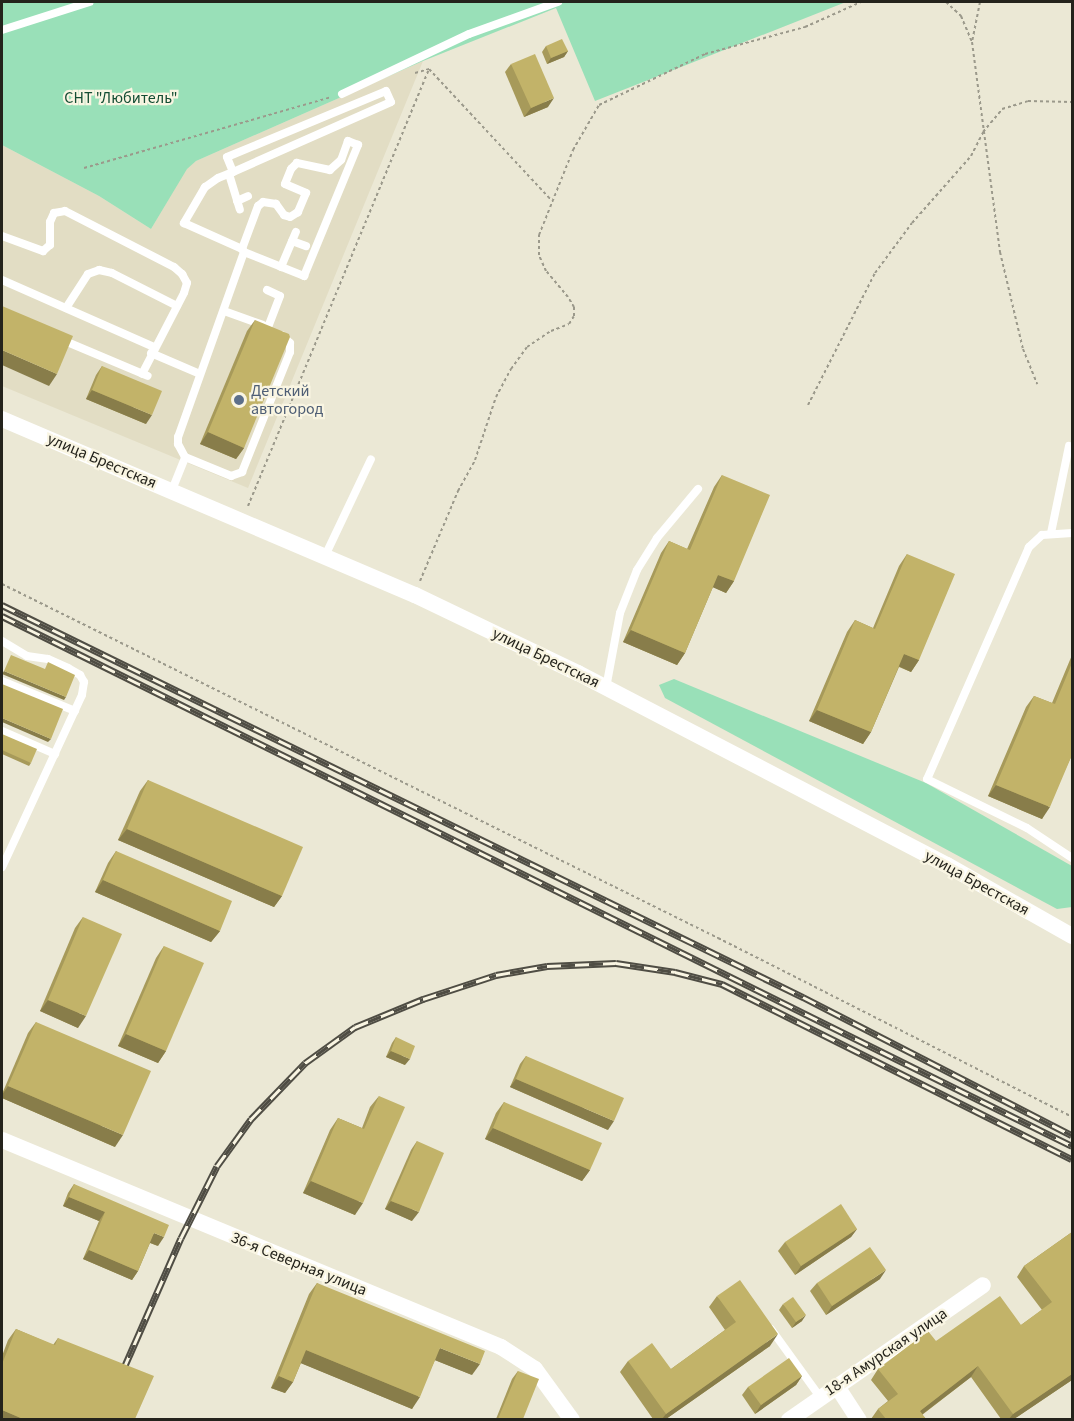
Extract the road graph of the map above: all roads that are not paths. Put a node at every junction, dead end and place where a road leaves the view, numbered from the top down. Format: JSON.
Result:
{"nodes":[{"id":1,"x":90,"y":2,"type":"edge"},
{"id":2,"x":558,"y":2,"type":"edge"},
{"id":3,"x":2,"y":30,"type":"edge"},
{"id":4,"x":342,"y":94,"type":"dead end"},
{"id":5,"x":231,"y":173,"type":"junction"},
{"id":6,"x":248,"y":196,"type":"dead end"},
{"id":7,"x":296,"y":232,"type":"dead end"},
{"id":8,"x":2,"y":236,"type":"edge"},
{"id":9,"x":292,"y":241,"type":"junction"},
{"id":10,"x":306,"y":246,"type":"dead end"},
{"id":11,"x":243,"y":250,"type":"junction"},
{"id":12,"x":281,"y":267,"type":"junction"},
{"id":13,"x":2,"y":280,"type":"edge"},
{"id":14,"x":267,"y":290,"type":"dead end"},
{"id":15,"x":177,"y":306,"type":"junction"},
{"id":16,"x":66,"y":308,"type":"junction"},
{"id":17,"x":224,"y":311,"type":"junction"},
{"id":18,"x":268,"y":327,"type":"junction"},
{"id":19,"x":56,"y":337,"type":"edge"},
{"id":20,"x":153,"y":350,"type":"junction"},
{"id":21,"x":200,"y":374,"type":"junction"},
{"id":22,"x":2,"y":419,"type":"edge"},
{"id":23,"x":1069,"y":446,"type":"dead end"},
{"id":24,"x":185,"y":457,"type":"junction"},
{"id":25,"x":371,"y":459,"type":"dead end"},
{"id":26,"x":698,"y":489,"type":"dead end"},
{"id":27,"x":172,"y":490,"type":"junction"},
{"id":28,"x":1051,"y":533,"type":"junction"},
{"id":29,"x":1072,"y":533,"type":"edge"},
{"id":30,"x":325,"y":556,"type":"junction"},
{"id":31,"x":2,"y":641,"type":"edge"},
{"id":32,"x":2,"y":681,"type":"edge"},
{"id":33,"x":606,"y":688,"type":"junction"},
{"id":34,"x":75,"y":711,"type":"junction"},
{"id":35,"x":2,"y":730,"type":"edge"},
{"id":36,"x":54,"y":754,"type":"junction"},
{"id":37,"x":1072,"y":858,"type":"edge"},
{"id":38,"x":2,"y":867,"type":"edge"},
{"id":39,"x":1072,"y":936,"type":"edge"},
{"id":40,"x":2,"y":1140,"type":"edge"},
{"id":41,"x":983,"y":1285,"type":"dead end"},
{"id":42,"x":768,"y":1324,"type":"edge"},
{"id":43,"x":838,"y":1388,"type":"junction"},
{"id":44,"x":820,"y":1397,"type":"junction"},
{"id":45,"x":572,"y":1419,"type":"edge"},
{"id":46,"x":789,"y":1419,"type":"edge"},
{"id":47,"x":859,"y":1419,"type":"edge"}],
"edges":[{"from":1,"to":3,"type":"lane"},
{"from":2,"to":4,"type":"lane"},
{"from":5,"to":5,"type":"lane"},
{"from":5,"to":6,"type":"lane"},
{"from":5,"to":11,"type":"lane"},
{"from":7,"to":9,"type":"lane"},
{"from":8,"to":15,"type":"lane"},
{"from":9,"to":10,"type":"lane"},
{"from":9,"to":12,"type":"lane"},
{"from":11,"to":12,"type":"lane"},
{"from":11,"to":12,"type":"lane"},
{"from":11,"to":17,"type":"lane"},
{"from":13,"to":16,"type":"lane"},
{"from":14,"to":18,"type":"lane"},
{"from":15,"to":16,"type":"lane"},
{"from":15,"to":20,"type":"lane"},
{"from":16,"to":20,"type":"lane"},
{"from":17,"to":18,"type":"lane"},
{"from":17,"to":21,"type":"lane"},
{"from":18,"to":24,"type":"lane"},
{"from":19,"to":20,"type":"lane"},
{"from":20,"to":21,"type":"lane"},
{"from":21,"to":24,"type":"lane"},
{"from":22,"to":27,"type":"street","name":"улица Брестская"},
{"from":23,"to":28,"type":"lane"},
{"from":24,"to":27,"type":"lane"},
{"from":25,"to":30,"type":"lane"},
{"from":26,"to":33,"type":"lane"},
{"from":27,"to":30,"type":"street","name":"улица Брестская"},
{"from":28,"to":29,"type":"lane"},
{"from":28,"to":37,"type":"lane"},
{"from":30,"to":33,"type":"street","name":"улица Брестская"},
{"from":31,"to":34,"type":"lane"},
{"from":32,"to":34,"type":"lane"},
{"from":33,"to":39,"type":"street","name":"улица Брестская"},
{"from":34,"to":36,"type":"lane"},
{"from":35,"to":36,"type":"lane"},
{"from":36,"to":38,"type":"lane"},
{"from":40,"to":45,"type":"street","name":"36-я Северная улица"},
{"from":41,"to":43,"type":"street","name":"18-я Амурская улица"},
{"from":42,"to":44,"type":"lane"},
{"from":43,"to":44,"type":"street","name":"18-я Амурская улица"},
{"from":43,"to":47,"type":"street"},
{"from":44,"to":46,"type":"street","name":"18-я Амурская улица"}]}
